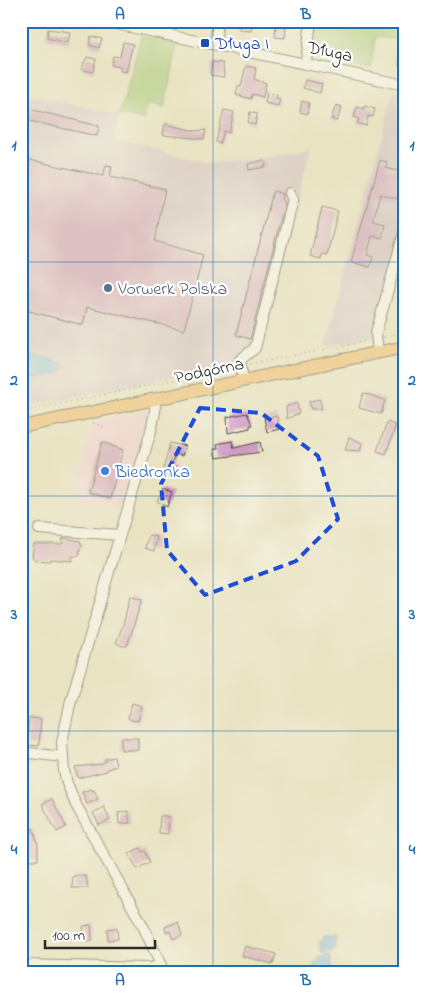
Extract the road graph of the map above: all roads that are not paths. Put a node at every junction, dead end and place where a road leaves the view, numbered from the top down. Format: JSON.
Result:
{"nodes":[{"id":1,"x":102,"y":21,"type":"edge"},
{"id":2,"x":169,"y":21,"type":"edge"},
{"id":3,"x":218,"y":21,"type":"edge"},
{"id":4,"x":311,"y":21,"type":"edge"},
{"id":5,"x":167,"y":35,"type":"junction"},
{"id":6,"x":215,"y":45,"type":"junction"},
{"id":7,"x":306,"y":62,"type":"junction"},
{"id":8,"x":405,"y":84,"type":"edge"},
{"id":9,"x":290,"y":193,"type":"dead end"},
{"id":10,"x":405,"y":229,"type":"edge"},
{"id":11,"x":405,"y":347,"type":"edge"},
{"id":12,"x":378,"y":353,"type":"junction"},
{"id":13,"x":243,"y":380,"type":"junction"},
{"id":14,"x":155,"y":399,"type":"junction"},
{"id":15,"x":21,"y":427,"type":"edge"},
{"id":16,"x":39,"y":529,"type":"dead end"},
{"id":17,"x":120,"y":534,"type":"junction"},
{"id":18,"x":21,"y":752,"type":"edge"},
{"id":19,"x":63,"y":757,"type":"junction"},
{"id":20,"x":21,"y":965,"type":"edge"},
{"id":21,"x":162,"y":968,"type":"edge"}],
"edges":[{"from":1,"to":5,"type":"street","name":"Długa"},
{"from":2,"to":5,"type":"street"},
{"from":3,"to":6,"type":"street"},
{"from":4,"to":7,"type":"street"},
{"from":5,"to":6,"type":"street","name":"Długa"},
{"from":6,"to":7,"type":"street","name":"Długa"},
{"from":7,"to":8,"type":"street","name":"Długa"},
{"from":9,"to":13,"type":"street"},
{"from":10,"to":12,"type":"street"},
{"from":11,"to":12,"type":"main road","name":"Podgórna"},
{"from":12,"to":13,"type":"main road","name":"Podgórna"},
{"from":13,"to":14,"type":"main road","name":"Podgórna"},
{"from":14,"to":15,"type":"main road","name":"Podgórna"},
{"from":14,"to":17,"type":"street"},
{"from":16,"to":17,"type":"street"},
{"from":17,"to":19,"type":"street"},
{"from":18,"to":19,"type":"street"},
{"from":19,"to":21,"type":"street"},
{"from":20,"to":21,"type":"street"}]}
